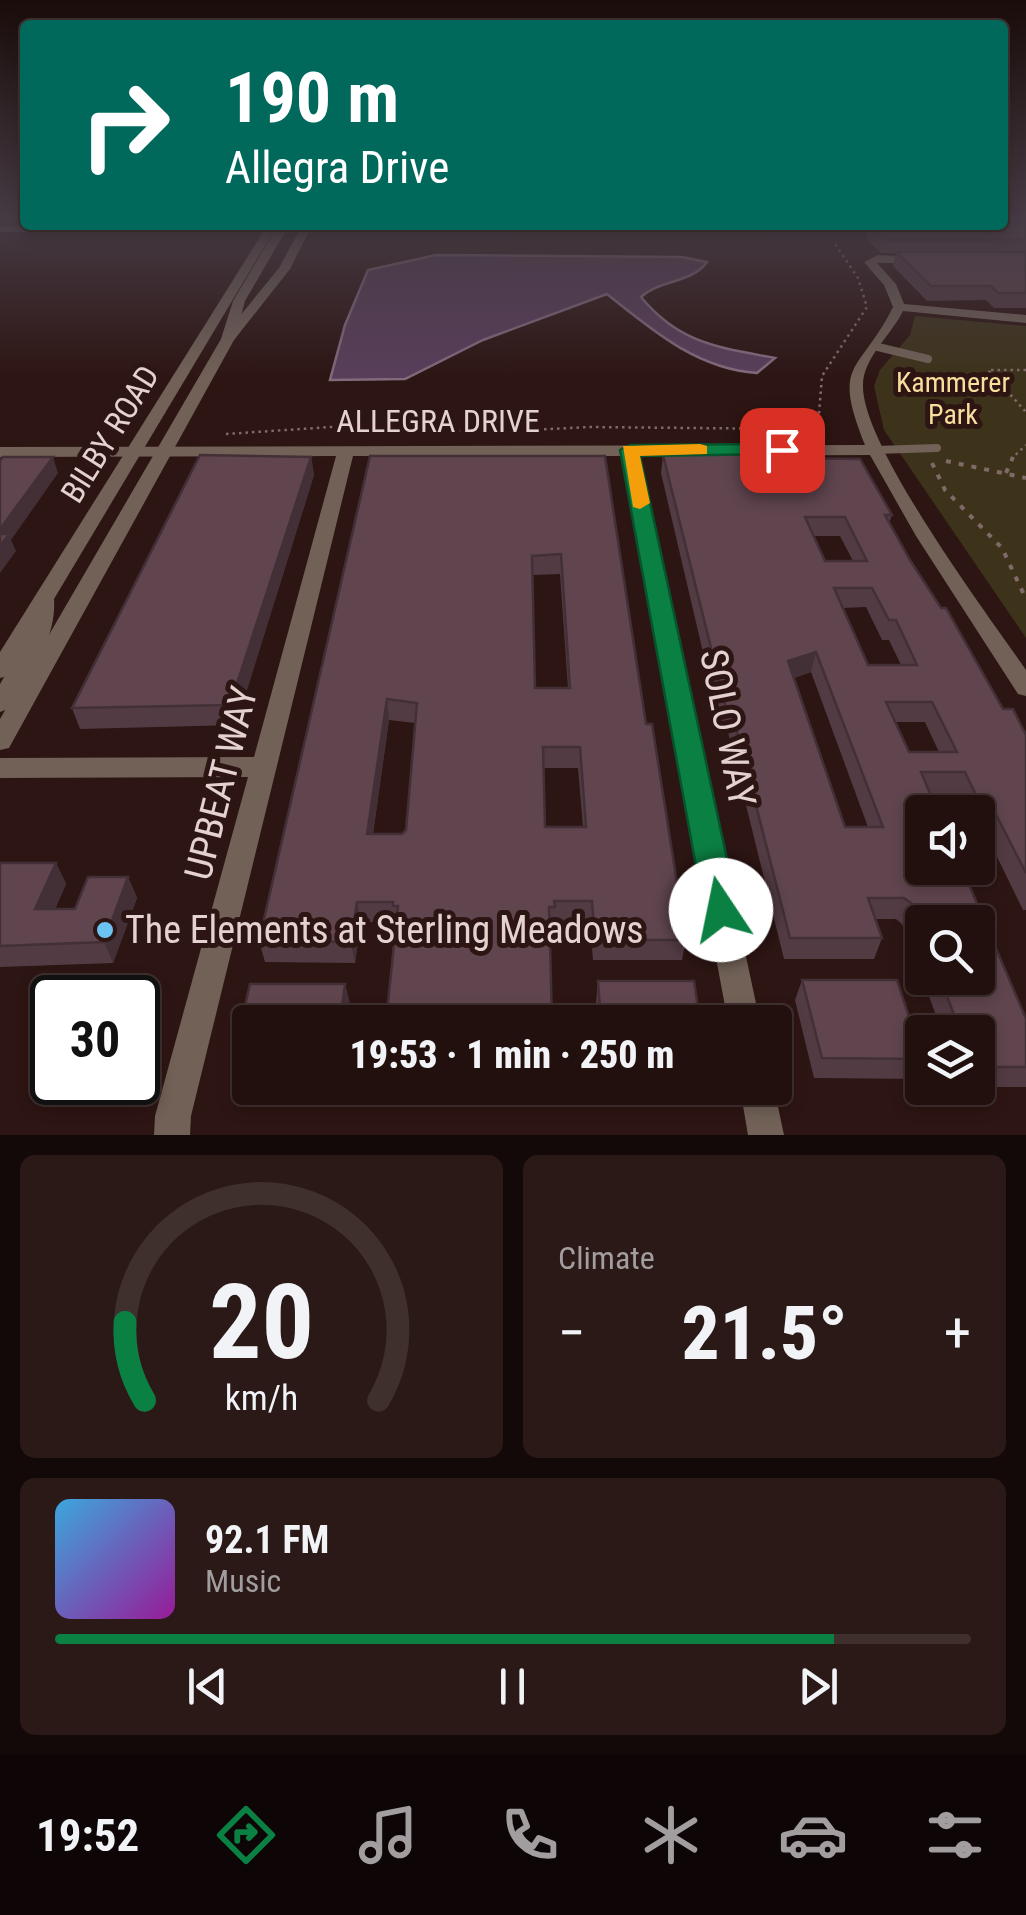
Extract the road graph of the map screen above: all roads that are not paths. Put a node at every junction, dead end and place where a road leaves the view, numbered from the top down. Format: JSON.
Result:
{"nodes":[{"id":1,"x":249,"y":272,"type":"edge"},
{"id":2,"x":254,"y":272,"type":"edge"},
{"id":3,"x":282,"y":272,"type":"edge"},
{"id":4,"x":879,"y":272,"type":"edge"},
{"id":5,"x":900,"y":308,"type":"junction"},
{"id":6,"x":1026,"y":319,"type":"edge"},
{"id":7,"x":228,"y":339,"type":"junction"},
{"id":8,"x":878,"y":347,"type":"junction"},
{"id":9,"x":928,"y":359,"type":"dead end"},
{"id":10,"x":936,"y":448,"type":"dead end"},
{"id":11,"x":630,"y":450,"type":"junction"},
{"id":12,"x":875,"y":450,"type":"junction"},
{"id":13,"x":346,"y":451,"type":"junction"},
{"id":14,"x":0,"y":452,"type":"edge"},
{"id":15,"x":136,"y":452,"type":"junction"},
{"id":16,"x":164,"y":452,"type":"junction"},
{"id":17,"x":44,"y":598,"type":"junction"},
{"id":18,"x":0,"y":670,"type":"edge"},
{"id":19,"x":1026,"y":688,"type":"edge"},
{"id":20,"x":0,"y":703,"type":"edge"},
{"id":21,"x":0,"y":741,"type":"edge"},
{"id":22,"x":265,"y":767,"type":"junction"},
{"id":23,"x":0,"y":768,"type":"edge"},
{"id":24,"x":741,"y":1005,"type":"edge"},
{"id":25,"x":760,"y":1105,"type":"edge"},
{"id":26,"x":172,"y":1135,"type":"edge"},
{"id":27,"x":766,"y":1135,"type":"edge"}],
"edges":[{"from":1,"to":15,"type":"street","name":"BILBY ROAD"},
{"from":2,"to":7,"type":"street","name":"BILBY ROAD"},
{"from":3,"to":7,"type":"street","name":"BILBY ROAD"},
{"from":4,"to":5,"type":"street"},
{"from":5,"to":6,"type":"street"},
{"from":5,"to":8,"type":"street"},
{"from":7,"to":16,"type":"street","name":"BILBY ROAD"},
{"from":8,"to":9,"type":"lane"},
{"from":8,"to":12,"type":"street"},
{"from":10,"to":12,"type":"lane"},
{"from":11,"to":12,"type":"street","name":"ALLEGRA DRIVE"},
{"from":11,"to":13,"type":"street","name":"ALLEGRA DRIVE"},
{"from":11,"to":24,"type":"street","name":"SOLO WAY"},
{"from":12,"to":19,"type":"street"},
{"from":13,"to":16,"type":"street","name":"ALLEGRA DRIVE"},
{"from":13,"to":22,"type":"street","name":"UPBEAT WAY"},
{"from":14,"to":15,"type":"street","name":"ALLEGRA DRIVE"},
{"from":15,"to":16,"type":"street","name":"ALLEGRA DRIVE"},
{"from":15,"to":17,"type":"street","name":"BILBY ROAD"},
{"from":16,"to":21,"type":"street","name":"BILBY ROAD"},
{"from":17,"to":18,"type":"street","name":"BILBY ROAD"},
{"from":17,"to":20,"type":"street"},
{"from":22,"to":23,"type":"street"},
{"from":22,"to":26,"type":"street","name":"UPBEAT WAY"},
{"from":25,"to":27,"type":"street"}]}
